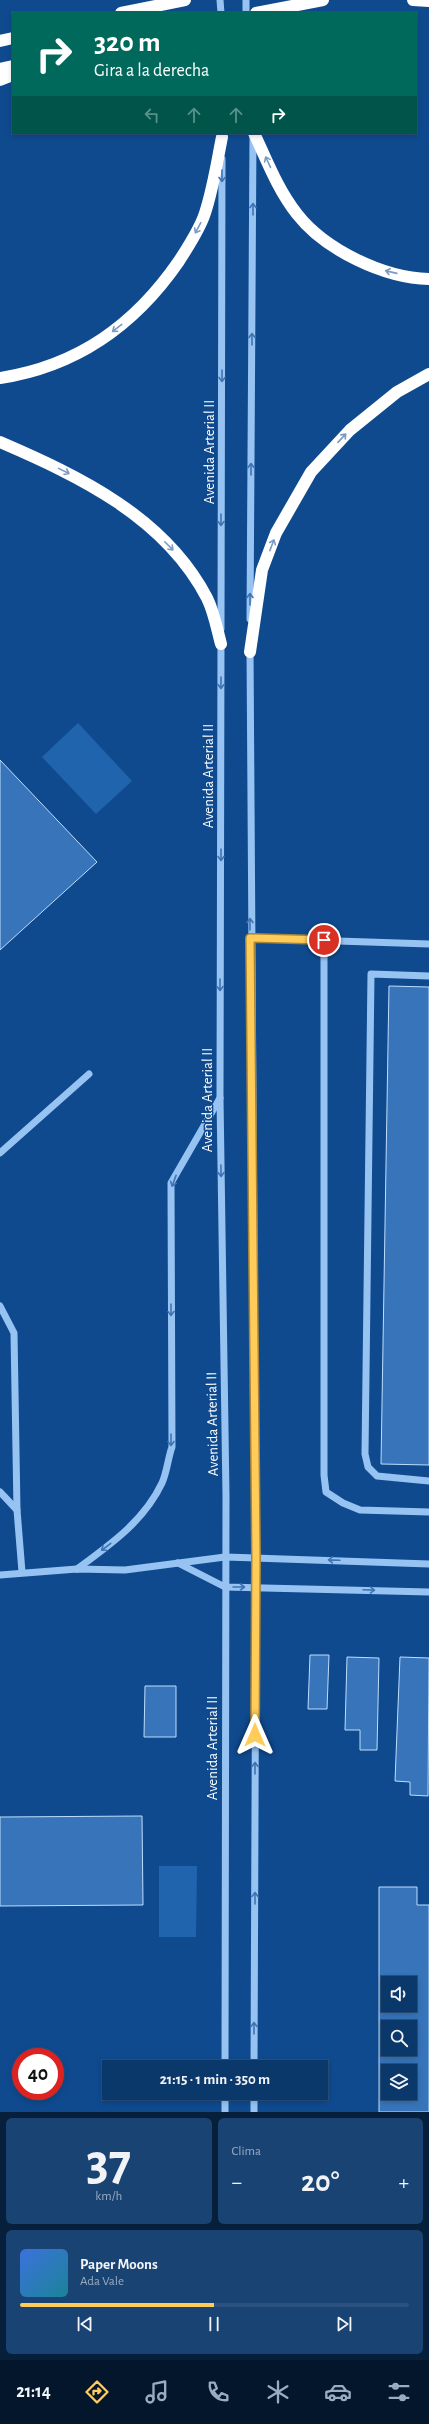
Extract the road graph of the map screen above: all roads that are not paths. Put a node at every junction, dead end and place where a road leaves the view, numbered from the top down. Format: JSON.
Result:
{"nodes":[{"id":1,"x":184,"y":0,"type":"edge"},
{"id":2,"x":220,"y":0,"type":"edge"},
{"id":3,"x":246,"y":0,"type":"edge"},
{"id":4,"x":323,"y":0,"type":"edge"},
{"id":5,"x":413,"y":0,"type":"edge"},
{"id":6,"x":429,"y":1,"type":"edge"},
{"id":7,"x":126,"y":12,"type":"edge"},
{"id":8,"x":221,"y":12,"type":"edge"},
{"id":9,"x":246,"y":12,"type":"edge"},
{"id":10,"x":261,"y":12,"type":"edge"},
{"id":11,"x":12,"y":38,"type":"edge"},
{"id":12,"x":0,"y":41,"type":"edge"},
{"id":13,"x":12,"y":66,"type":"edge"},
{"id":14,"x":0,"y":69,"type":"edge"},
{"id":15,"x":12,"y":75,"type":"edge"},
{"id":16,"x":0,"y":80,"type":"edge"},
{"id":17,"x":254,"y":134,"type":"edge"},
{"id":18,"x":254,"y":134,"type":"edge"},
{"id":19,"x":222,"y":135,"type":"edge"},
{"id":20,"x":429,"y":279,"type":"edge"},
{"id":21,"x":429,"y":374,"type":"edge"},
{"id":22,"x":0,"y":378,"type":"edge"},
{"id":23,"x":0,"y":442,"type":"edge"},
{"id":24,"x":0,"y":447,"type":"edge"},
{"id":25,"x":29,"y":454,"type":"junction"},
{"id":26,"x":221,"y":644,"type":"junction"},
{"id":27,"x":250,"y":652,"type":"junction"},
{"id":28,"x":250,"y":938,"type":"junction"},
{"id":29,"x":324,"y":940,"type":"junction"},
{"id":30,"x":429,"y":944,"type":"edge"},
{"id":31,"x":429,"y":976,"type":"edge"},
{"id":32,"x":89,"y":1074,"type":"dead end"},
{"id":33,"x":220,"y":1098,"type":"junction"},
{"id":34,"x":0,"y":1153,"type":"edge"},
{"id":35,"x":0,"y":1306,"type":"edge"},
{"id":36,"x":429,"y":1481,"type":"edge"},
{"id":37,"x":0,"y":1492,"type":"edge"},
{"id":38,"x":17,"y":1510,"type":"junction"},
{"id":39,"x":429,"y":1512,"type":"edge"},
{"id":40,"x":225,"y":1557,"type":"junction"},
{"id":41,"x":256,"y":1557,"type":"junction"},
{"id":42,"x":178,"y":1563,"type":"junction"},
{"id":43,"x":429,"y":1564,"type":"edge"},
{"id":44,"x":77,"y":1569,"type":"junction"},
{"id":45,"x":22,"y":1572,"type":"junction"},
{"id":46,"x":0,"y":1576,"type":"edge"},
{"id":47,"x":225,"y":1587,"type":"junction"},
{"id":48,"x":256,"y":1587,"type":"junction"},
{"id":49,"x":429,"y":1592,"type":"edge"},
{"id":50,"x":225,"y":2060,"type":"edge"},
{"id":51,"x":254,"y":2060,"type":"edge"},
{"id":52,"x":225,"y":2100,"type":"edge"},
{"id":53,"x":254,"y":2100,"type":"edge"},
{"id":54,"x":225,"y":2112,"type":"edge"},
{"id":55,"x":254,"y":2112,"type":"edge"}],
"edges":[{"from":1,"to":7,"type":"highway"},
{"from":2,"to":8,"type":"street"},
{"from":3,"to":9,"type":"street"},
{"from":4,"to":10,"type":"highway"},
{"from":5,"to":6,"type":"highway"},
{"from":11,"to":12,"type":"highway"},
{"from":13,"to":14,"type":"highway"},
{"from":15,"to":16,"type":"highway"},
{"from":20,"to":17,"type":"highway","one_way":true},
{"from":27,"to":18,"type":"street","one_way":true},
{"from":19,"to":22,"type":"highway","one_way":true},
{"from":19,"to":26,"type":"street","name":"Avenida Arterial II","one_way":true},
{"from":27,"to":21,"type":"highway","one_way":true},
{"from":23,"to":25,"type":"highway"},
{"from":24,"to":25,"type":"street"},
{"from":25,"to":26,"type":"highway","one_way":true},
{"from":26,"to":33,"type":"street","name":"Avenida Arterial II","one_way":true},
{"from":28,"to":27,"type":"street","one_way":true},
{"from":28,"to":29,"type":"street"},
{"from":28,"to":41,"type":"street"},
{"from":29,"to":30,"type":"street"},
{"from":29,"to":39,"type":"street"},
{"from":31,"to":36,"type":"street"},
{"from":32,"to":34,"type":"street"},
{"from":33,"to":40,"type":"street","name":"Avenida Arterial II","one_way":true},
{"from":33,"to":44,"type":"street","one_way":true},
{"from":35,"to":38,"type":"street"},
{"from":37,"to":38,"type":"street"},
{"from":38,"to":45,"type":"street"},
{"from":40,"to":41,"type":"street"},
{"from":40,"to":42,"type":"street"},
{"from":40,"to":47,"type":"street","name":"Avenida Arterial II"},
{"from":43,"to":41,"type":"street","one_way":true},
{"from":41,"to":48,"type":"street"},
{"from":42,"to":44,"type":"street"},
{"from":42,"to":47,"type":"street"},
{"from":44,"to":45,"type":"street"},
{"from":45,"to":46,"type":"street"},
{"from":47,"to":48,"type":"street","one_way":true},
{"from":47,"to":50,"type":"street","name":"Avenida Arterial II"},
{"from":48,"to":49,"type":"street","one_way":true},
{"from":51,"to":48,"type":"street","one_way":true},
{"from":52,"to":54,"type":"street"},
{"from":53,"to":55,"type":"street"}]}
